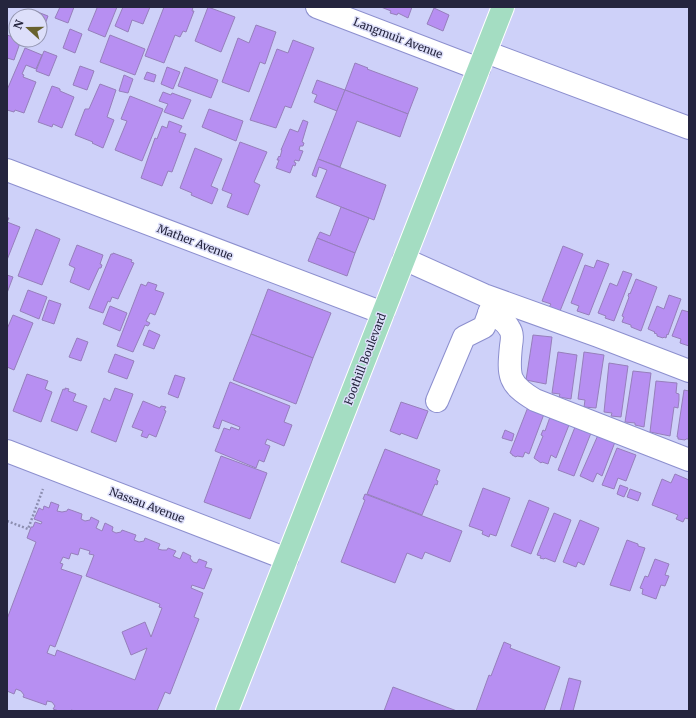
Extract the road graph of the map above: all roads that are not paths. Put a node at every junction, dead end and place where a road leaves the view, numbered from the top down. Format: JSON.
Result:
{"nodes":[{"id":1,"x":317,"y":7,"type":"edge"},
{"id":2,"x":503,"y":7,"type":"edge"},
{"id":3,"x":482,"y":61,"type":"junction"},
{"id":4,"x":689,"y":128,"type":"edge"},
{"id":5,"x":7,"y":170,"type":"edge"},
{"id":6,"x":404,"y":260,"type":"junction"},
{"id":7,"x":492,"y":306,"type":"junction"},
{"id":8,"x":383,"y":313,"type":"junction"},
{"id":9,"x":689,"y":371,"type":"edge"},
{"id":10,"x":437,"y":401,"type":"dead end"},
{"id":11,"x":7,"y":451,"type":"edge"},
{"id":12,"x":689,"y":460,"type":"edge"},
{"id":13,"x":287,"y":559,"type":"junction"},
{"id":14,"x":227,"y":711,"type":"edge"}],
"edges":[{"from":1,"to":3,"type":"street","name":"Langmuir Avenue"},
{"from":2,"to":3,"type":"main road","name":"Foothill Boulevard"},
{"from":3,"to":4,"type":"street","name":"Langmuir Avenue"},
{"from":3,"to":6,"type":"main road","name":"Foothill Boulevard"},
{"from":5,"to":8,"type":"street","name":"Mather Avenue"},
{"from":6,"to":7,"type":"street"},
{"from":6,"to":8,"type":"main road","name":"Foothill Boulevard"},
{"from":7,"to":9,"type":"street"},
{"from":7,"to":10,"type":"street"},
{"from":7,"to":12,"type":"street"},
{"from":8,"to":13,"type":"main road","name":"Foothill Boulevard"},
{"from":11,"to":13,"type":"street","name":"Nassau Avenue"},
{"from":13,"to":14,"type":"main road","name":"Foothill Boulevard"}]}
